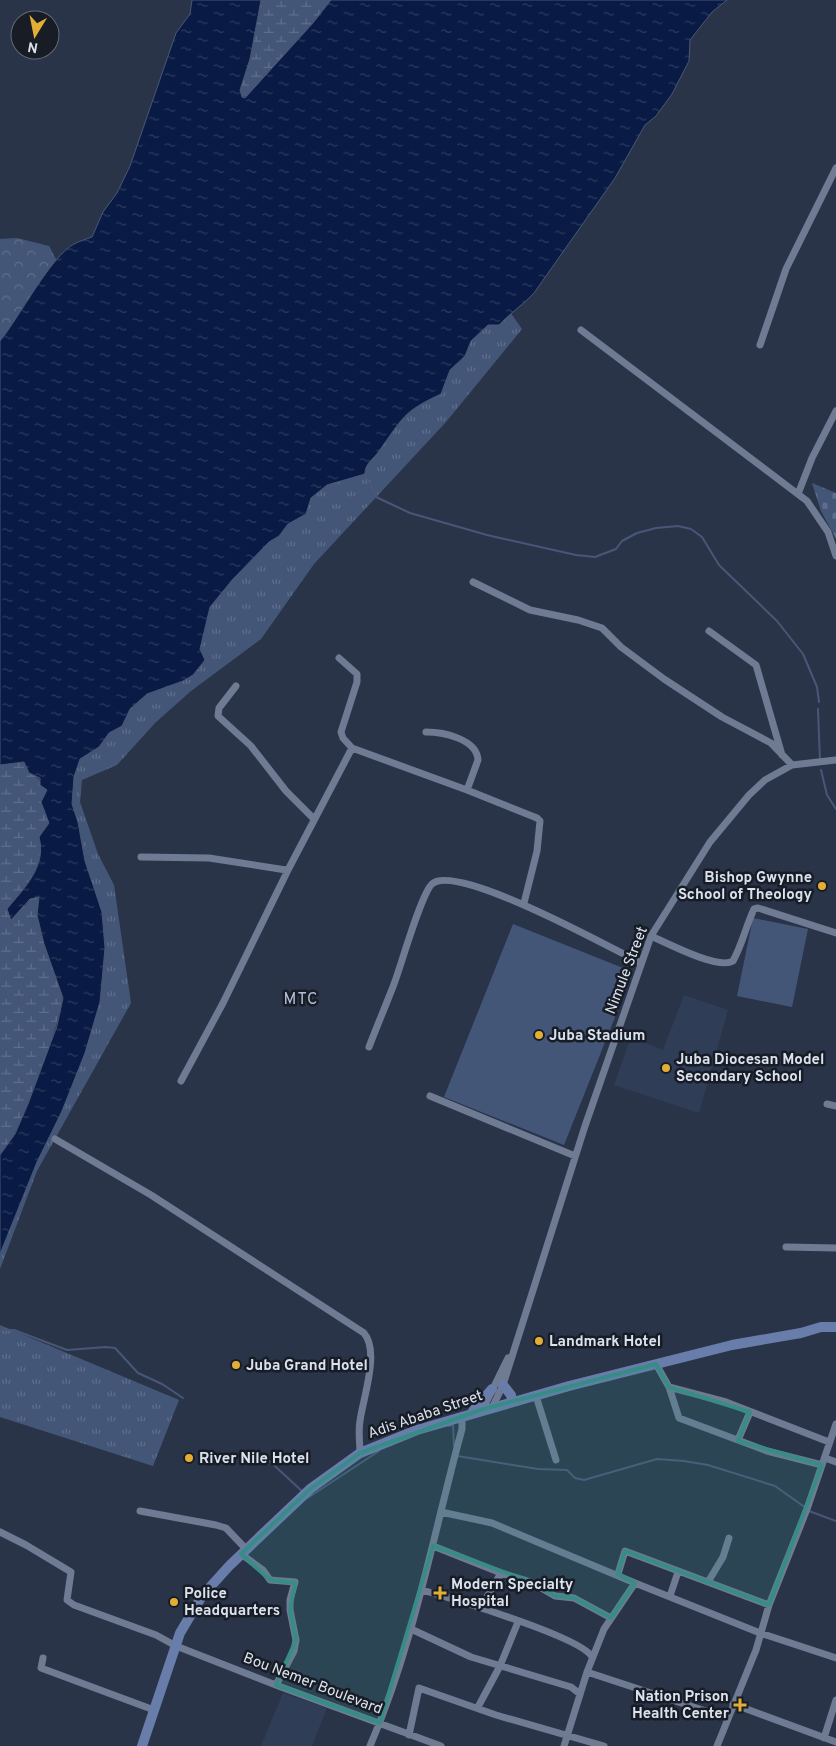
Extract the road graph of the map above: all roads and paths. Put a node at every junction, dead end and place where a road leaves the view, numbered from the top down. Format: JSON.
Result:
{"nodes":[{"id":1,"x":836,"y":168,"type":"edge"},
{"id":2,"x":581,"y":330,"type":"dead end"},
{"id":3,"x":760,"y":344,"type":"dead end"},
{"id":4,"x":836,"y":412,"type":"edge"},
{"id":5,"x":798,"y":494,"type":"junction"},
{"id":6,"x":836,"y":556,"type":"edge"},
{"id":7,"x":474,"y":582,"type":"dead end"},
{"id":8,"x":709,"y":631,"type":"dead end"},
{"id":9,"x":340,"y":658,"type":"dead end"},
{"id":10,"x":236,"y":686,"type":"dead end"},
{"id":11,"x":426,"y":732,"type":"dead end"},
{"id":12,"x":352,"y":748,"type":"junction"},
{"id":13,"x":782,"y":756,"type":"junction"},
{"id":14,"x":836,"y":760,"type":"edge"},
{"id":15,"x":792,"y":765,"type":"junction"},
{"id":16,"x":467,"y":790,"type":"junction"},
{"id":17,"x":313,"y":818,"type":"junction"},
{"id":18,"x":141,"y":857,"type":"dead end"},
{"id":19,"x":289,"y":868,"type":"junction"},
{"id":20,"x":524,"y":903,"type":"junction"},
{"id":21,"x":836,"y":933,"type":"edge"},
{"id":22,"x":651,"y":936,"type":"junction"},
{"id":23,"x":641,"y":963,"type":"junction"},
{"id":24,"x":368,"y":1047,"type":"dead end"},
{"id":25,"x":181,"y":1081,"type":"dead end"},
{"id":26,"x":430,"y":1096,"type":"dead end"},
{"id":27,"x":827,"y":1104,"type":"dead end"},
{"id":28,"x":836,"y":1106,"type":"edge"},
{"id":29,"x":55,"y":1139,"type":"dead end"},
{"id":30,"x":575,"y":1156,"type":"junction"},
{"id":31,"x":786,"y":1247,"type":"dead end"},
{"id":32,"x":836,"y":1248,"type":"edge"},
{"id":33,"x":836,"y":1327,"type":"edge"},
{"id":34,"x":511,"y":1353,"type":"junction"},
{"id":35,"x":656,"y":1364,"type":"junction"},
{"id":36,"x":502,"y":1384,"type":"junction"},
{"id":37,"x":669,"y":1387,"type":"junction"},
{"id":38,"x":492,"y":1389,"type":"junction"},
{"id":39,"x":536,"y":1396,"type":"junction"},
{"id":40,"x":512,"y":1401,"type":"junction"},
{"id":41,"x":488,"y":1408,"type":"junction"},
{"id":42,"x":750,"y":1412,"type":"junction"},
{"id":43,"x":466,"y":1415,"type":"junction"},
{"id":44,"x":836,"y":1424,"type":"edge"},
{"id":45,"x":738,"y":1440,"type":"junction"},
{"id":46,"x":829,"y":1442,"type":"junction"},
{"id":47,"x":360,"y":1453,"type":"junction"},
{"id":48,"x":556,"y":1460,"type":"dead end"},
{"id":49,"x":824,"y":1462,"type":"junction"},
{"id":50,"x":836,"y":1462,"type":"edge"},
{"id":51,"x":140,"y":1511,"type":"dead end"},
{"id":52,"x":441,"y":1512,"type":"junction"},
{"id":53,"x":0,"y":1532,"type":"edge"},
{"id":54,"x":729,"y":1538,"type":"dead end"},
{"id":55,"x":433,"y":1546,"type":"junction"},
{"id":56,"x":244,"y":1552,"type":"junction"},
{"id":57,"x":678,"y":1572,"type":"junction"},
{"id":58,"x":501,"y":1573,"type":"junction"},
{"id":59,"x":618,"y":1574,"type":"junction"},
{"id":60,"x":708,"y":1582,"type":"junction"},
{"id":61,"x":635,"y":1583,"type":"junction"},
{"id":62,"x":422,"y":1590,"type":"junction"},
{"id":63,"x":670,"y":1596,"type":"junction"},
{"id":64,"x":770,"y":1605,"type":"junction"},
{"id":65,"x":482,"y":1607,"type":"junction"},
{"id":66,"x":611,"y":1618,"type":"junction"},
{"id":67,"x":518,"y":1622,"type":"junction"},
{"id":68,"x":411,"y":1629,"type":"junction"},
{"id":69,"x":760,"y":1633,"type":"junction"},
{"id":70,"x":176,"y":1646,"type":"junction"},
{"id":71,"x":592,"y":1657,"type":"junction"},
{"id":72,"x":43,"y":1658,"type":"dead end"},
{"id":73,"x":836,"y":1658,"type":"edge"},
{"id":74,"x":500,"y":1666,"type":"junction"},
{"id":75,"x":587,"y":1672,"type":"junction"},
{"id":76,"x":276,"y":1685,"type":"junction"},
{"id":77,"x":580,"y":1694,"type":"junction"},
{"id":78,"x":836,"y":1700,"type":"edge"},
{"id":79,"x":733,"y":1704,"type":"junction"},
{"id":80,"x":478,"y":1707,"type":"junction"},
{"id":81,"x":154,"y":1710,"type":"junction"},
{"id":82,"x":727,"y":1718,"type":"junction"},
{"id":83,"x":380,"y":1723,"type":"junction"},
{"id":84,"x":568,"y":1734,"type":"junction"},
{"id":85,"x":410,"y":1735,"type":"junction"},
{"id":86,"x":824,"y":1738,"type":"junction"},
{"id":87,"x":836,"y":1742,"type":"edge"},
{"id":88,"x":142,"y":1746,"type":"edge"},
{"id":89,"x":370,"y":1746,"type":"edge"},
{"id":90,"x":441,"y":1746,"type":"edge"},
{"id":91,"x":564,"y":1746,"type":"edge"},
{"id":92,"x":604,"y":1746,"type":"edge"},
{"id":93,"x":717,"y":1746,"type":"edge"}],
"edges":[{"from":1,"to":3,"type":"street"},
{"from":2,"to":5,"type":"street"},
{"from":4,"to":5,"type":"street"},
{"from":5,"to":6,"type":"street"},
{"from":7,"to":13,"type":"street"},
{"from":8,"to":13,"type":"street"},
{"from":9,"to":12,"type":"street"},
{"from":10,"to":17,"type":"street"},
{"from":11,"to":16,"type":"street"},
{"from":12,"to":16,"type":"street"},
{"from":12,"to":17,"type":"street"},
{"from":13,"to":15,"type":"street"},
{"from":14,"to":15,"type":"street","name":"Nimule Street"},
{"from":15,"to":22,"type":"street","name":"Nimule Street"},
{"from":16,"to":20,"type":"street"},
{"from":17,"to":19,"type":"street"},
{"from":18,"to":19,"type":"street"},
{"from":19,"to":25,"type":"street"},
{"from":20,"to":23,"type":"street"},
{"from":20,"to":24,"type":"street"},
{"from":21,"to":22,"type":"street"},
{"from":22,"to":23,"type":"street","name":"Nimule Street"},
{"from":23,"to":30,"type":"street","name":"Nimule Street"},
{"from":26,"to":30,"type":"street"},
{"from":27,"to":28,"type":"street"},
{"from":29,"to":47,"type":"street"},
{"from":30,"to":34,"type":"street","name":"Nimule Street"},
{"from":31,"to":32,"type":"street"},
{"from":33,"to":35,"type":"street","name":"Adis Ababa Street"},
{"from":34,"to":36,"type":"street","name":"Nimule Street"},
{"from":34,"to":38,"type":"street","name":"Nimule Street"},
{"from":35,"to":37,"type":"street"},
{"from":35,"to":39,"type":"street","name":"Adis Ababa Street"},
{"from":36,"to":40,"type":"street"},
{"from":36,"to":41,"type":"street","name":"Nimule Street"},
{"from":37,"to":42,"type":"street"},
{"from":37,"to":45,"type":"street"},
{"from":38,"to":41,"type":"street","name":"Nimule Street"},
{"from":38,"to":43,"type":"street"},
{"from":39,"to":40,"type":"street","name":"Adis Ababa Street"},
{"from":39,"to":48,"type":"street"},
{"from":40,"to":41,"type":"street","name":"Adis Ababa Street"},
{"from":41,"to":43,"type":"street","name":"Adis Ababa Street"},
{"from":42,"to":45,"type":"street"},
{"from":42,"to":46,"type":"street"},
{"from":43,"to":47,"type":"street","name":"Adis Ababa Street"},
{"from":43,"to":52,"type":"street"},
{"from":44,"to":46,"type":"street"},
{"from":45,"to":49,"type":"street"},
{"from":46,"to":49,"type":"street"},
{"from":47,"to":56,"type":"street","name":"Adis Ababa Street"},
{"from":49,"to":50,"type":"street"},
{"from":49,"to":64,"type":"street"},
{"from":51,"to":56,"type":"street"},
{"from":52,"to":55,"type":"street"},
{"from":52,"to":59,"type":"street"},
{"from":53,"to":70,"type":"street","name":"Bou Nemer Boulevard"},
{"from":54,"to":60,"type":"street"},
{"from":55,"to":58,"type":"street"},
{"from":55,"to":62,"type":"street"},
{"from":56,"to":70,"type":"street","name":"Adis Ababa Street"},
{"from":56,"to":76,"type":"street"},
{"from":57,"to":59,"type":"street"},
{"from":57,"to":60,"type":"street"},
{"from":57,"to":63,"type":"street"},
{"from":58,"to":65,"type":"street"},
{"from":58,"to":66,"type":"street"},
{"from":59,"to":61,"type":"street"},
{"from":60,"to":64,"type":"street"},
{"from":61,"to":63,"type":"street"},
{"from":61,"to":66,"type":"street"},
{"from":62,"to":65,"type":"street"},
{"from":62,"to":68,"type":"street"},
{"from":63,"to":69,"type":"street"},
{"from":64,"to":69,"type":"street"},
{"from":65,"to":67,"type":"street"},
{"from":66,"to":71,"type":"street"},
{"from":67,"to":71,"type":"street"},
{"from":67,"to":74,"type":"street"},
{"from":68,"to":74,"type":"street"},
{"from":68,"to":83,"type":"street"},
{"from":69,"to":73,"type":"street"},
{"from":69,"to":79,"type":"street"},
{"from":70,"to":76,"type":"street","name":"Bou Nemer Boulevard"},
{"from":70,"to":81,"type":"street","name":"Adis Ababa Street"},
{"from":71,"to":75,"type":"street"},
{"from":72,"to":81,"type":"street"},
{"from":74,"to":77,"type":"street"},
{"from":74,"to":80,"type":"street"},
{"from":75,"to":77,"type":"street"},
{"from":75,"to":82,"type":"street"},
{"from":76,"to":83,"type":"street","name":"Bou Nemer Boulevard"},
{"from":77,"to":84,"type":"street"},
{"from":78,"to":86,"type":"street"},
{"from":79,"to":82,"type":"street"},
{"from":79,"to":86,"type":"street"},
{"from":80,"to":84,"type":"street"},
{"from":80,"to":85,"type":"street"},
{"from":81,"to":88,"type":"street","name":"Adis Ababa Street"},
{"from":82,"to":93,"type":"street"},
{"from":83,"to":85,"type":"street","name":"Bou Nemer Boulevard"},
{"from":83,"to":89,"type":"street"},
{"from":84,"to":91,"type":"street"},
{"from":84,"to":92,"type":"street"},
{"from":85,"to":90,"type":"street","name":"Bou Nemer Boulevard"},
{"from":86,"to":87,"type":"street"}]}
